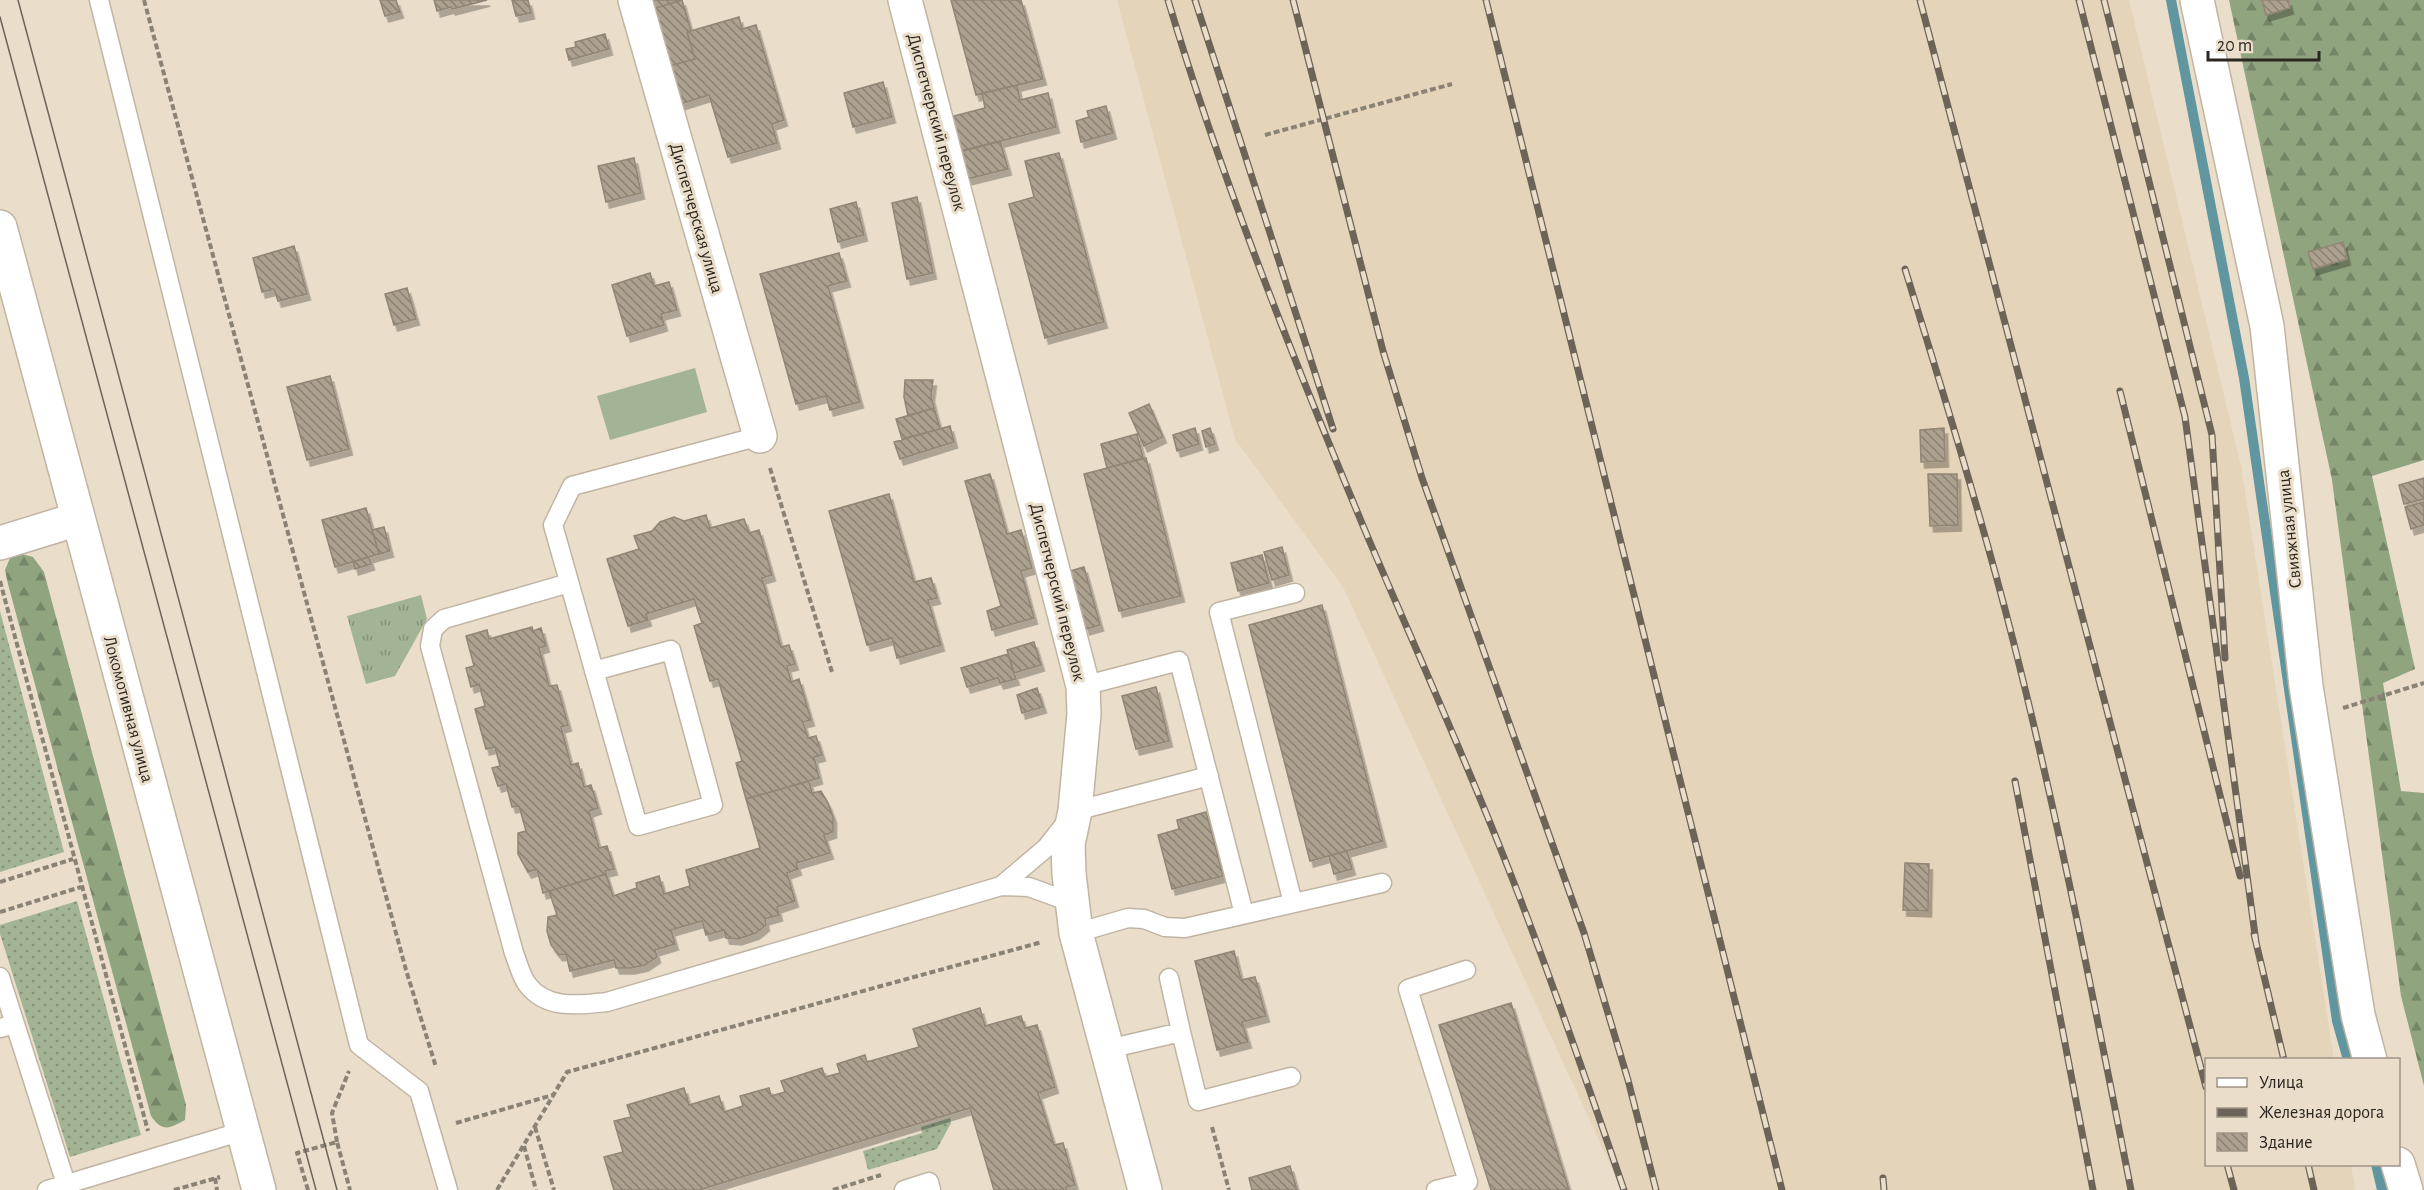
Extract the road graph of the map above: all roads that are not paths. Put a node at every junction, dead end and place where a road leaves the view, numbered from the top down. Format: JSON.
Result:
{"nodes":[{"id":1,"x":99,"y":0,"type":"edge"},
{"id":2,"x":635,"y":0,"type":"edge"},
{"id":3,"x":905,"y":0,"type":"edge"},
{"id":4,"x":2197,"y":0,"type":"edge"},
{"id":5,"x":0,"y":227,"type":"edge"},
{"id":6,"x":760,"y":436,"type":"joint"},
{"id":7,"x":78,"y":519,"type":"junction"},
{"id":8,"x":0,"y":543,"type":"edge"},
{"id":9,"x":569,"y":583,"type":"junction"},
{"id":10,"x":1295,"y":593,"type":"dead end"},
{"id":11,"x":594,"y":671,"type":"junction"},
{"id":12,"x":1083,"y":686,"type":"junction"},
{"id":13,"x":1209,"y":776,"type":"junction"},
{"id":14,"x":1075,"y":811,"type":"junction"},
{"id":15,"x":1382,"y":883,"type":"dead end"},
{"id":16,"x":1001,"y":886,"type":"junction"},
{"id":17,"x":1293,"y":903,"type":"junction"},
{"id":18,"x":1244,"y":914,"type":"junction"},
{"id":19,"x":1075,"y":918,"type":"junction"},
{"id":20,"x":1466,"y":970,"type":"dead end"},
{"id":21,"x":0,"y":977,"type":"edge"},
{"id":22,"x":1168,"y":978,"type":"dead end"},
{"id":23,"x":7,"y":1026,"type":"edge"},
{"id":24,"x":1181,"y":1032,"type":"junction"},
{"id":25,"x":1108,"y":1049,"type":"junction"},
{"id":26,"x":2370,"y":1058,"type":"edge"},
{"id":27,"x":1291,"y":1077,"type":"dead end"},
{"id":28,"x":243,"y":1131,"type":"junction"},
{"id":29,"x":2399,"y":1166,"type":"edge"},
{"id":30,"x":66,"y":1184,"type":"junction"},
{"id":31,"x":46,"y":1190,"type":"edge"},
{"id":32,"x":259,"y":1190,"type":"edge"},
{"id":33,"x":448,"y":1190,"type":"edge"},
{"id":34,"x":904,"y":1190,"type":"edge"},
{"id":35,"x":931,"y":1190,"type":"edge"},
{"id":36,"x":1145,"y":1190,"type":"edge"},
{"id":37,"x":1436,"y":1190,"type":"edge"},
{"id":38,"x":2406,"y":1190,"type":"edge"}],
"edges":[{"from":1,"to":33,"type":"lane"},
{"from":2,"to":6,"type":"street","name":"Диспетчерская улица"},
{"from":3,"to":12,"type":"street","name":"Диспетчерский переулок"},
{"from":4,"to":26,"type":"street","name":"Свияжная улица"},
{"from":5,"to":7,"type":"street","name":"Локомотивная улица"},
{"from":6,"to":9,"type":"lane"},
{"from":7,"to":8,"type":"street"},
{"from":7,"to":28,"type":"street","name":"Локомотивная улица"},
{"from":9,"to":11,"type":"lane"},
{"from":9,"to":16,"type":"lane"},
{"from":10,"to":17,"type":"lane"},
{"from":11,"to":11,"type":"lane"},
{"from":12,"to":13,"type":"lane"},
{"from":12,"to":14,"type":"street","name":"Диспетчерский переулок"},
{"from":13,"to":14,"type":"lane"},
{"from":13,"to":18,"type":"lane"},
{"from":14,"to":16,"type":"lane"},
{"from":14,"to":19,"type":"street","name":"Диспетчерский переулок"},
{"from":15,"to":17,"type":"lane"},
{"from":16,"to":19,"type":"lane"},
{"from":17,"to":18,"type":"lane"},
{"from":18,"to":19,"type":"lane"},
{"from":19,"to":25,"type":"street","name":"Диспетчерский переулок"},
{"from":20,"to":37,"type":"lane"},
{"from":21,"to":23,"type":"lane"},
{"from":22,"to":24,"type":"lane"},
{"from":23,"to":30,"type":"lane"},
{"from":24,"to":25,"type":"lane"},
{"from":24,"to":27,"type":"lane"},
{"from":25,"to":36,"type":"street","name":"Диспетчерский переулок"},
{"from":28,"to":30,"type":"lane"},
{"from":28,"to":32,"type":"street","name":"Локомотивная улица"},
{"from":29,"to":38,"type":"street"},
{"from":30,"to":31,"type":"lane"},
{"from":34,"to":35,"type":"lane"}]}
